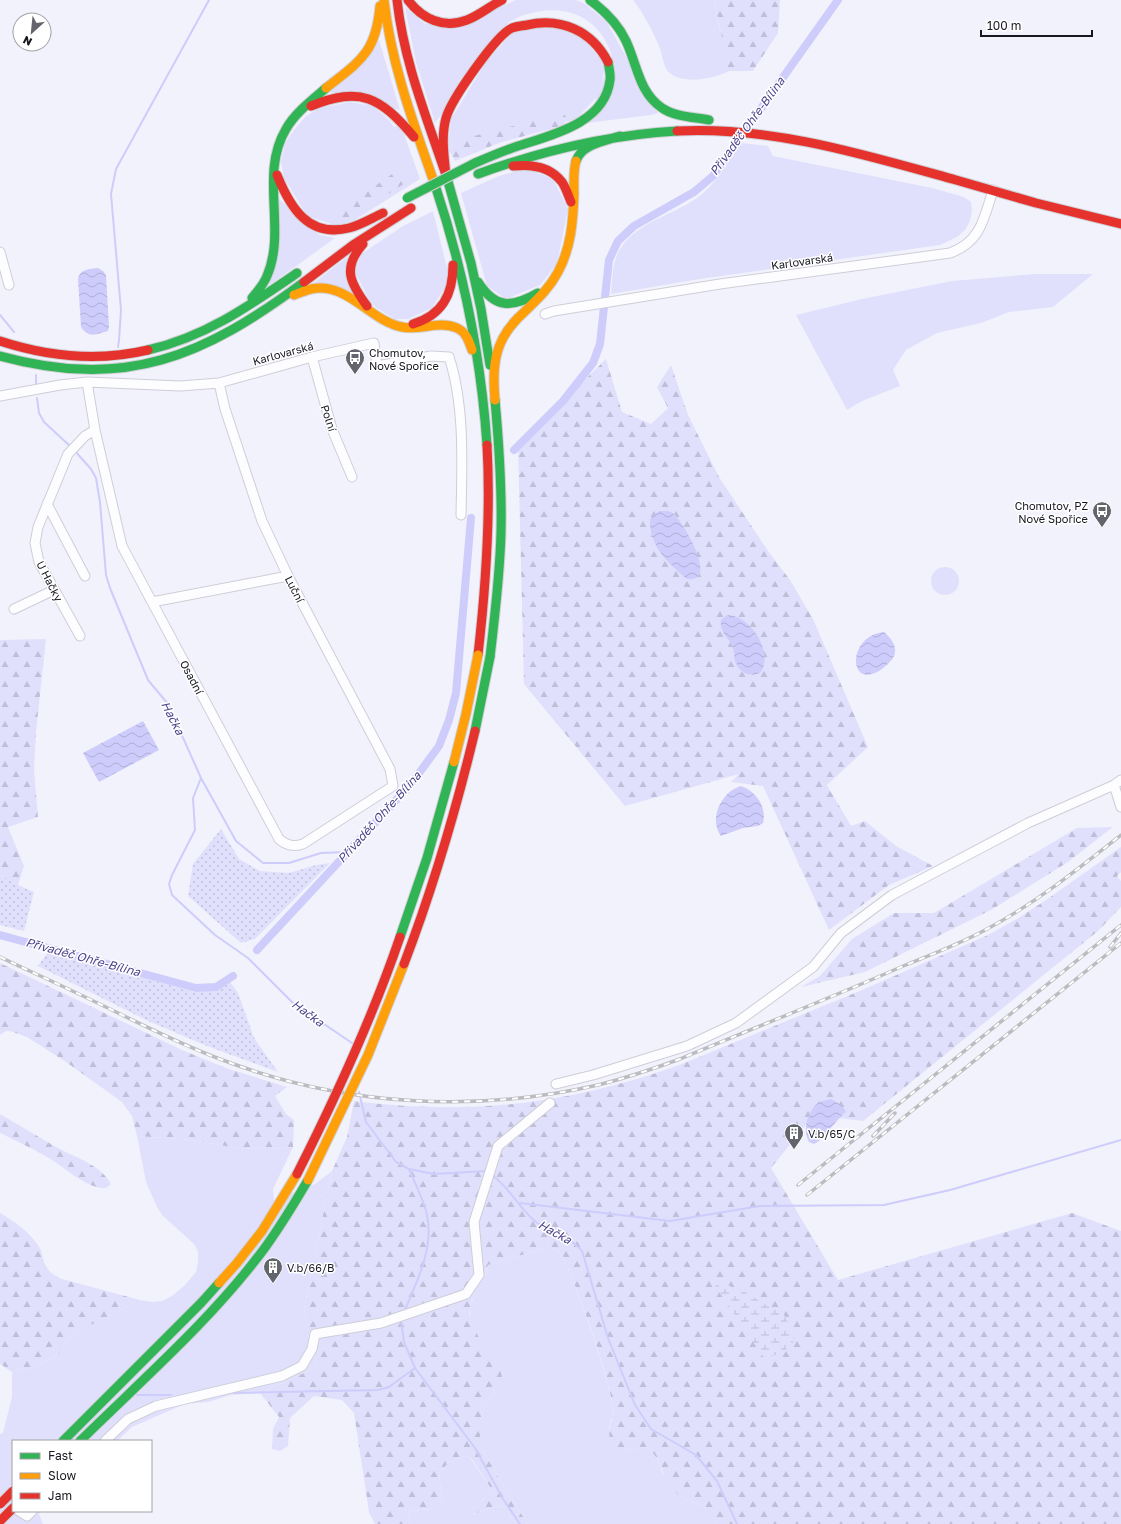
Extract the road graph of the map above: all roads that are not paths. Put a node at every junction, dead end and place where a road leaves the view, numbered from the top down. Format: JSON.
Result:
{"nodes":[{"id":1,"x":380,"y":0,"type":"edge"},
{"id":2,"x":384,"y":0,"type":"edge"},
{"id":3,"x":397,"y":0,"type":"edge"},
{"id":4,"x":408,"y":0,"type":"edge"},
{"id":5,"x":502,"y":0,"type":"edge"},
{"id":6,"x":590,"y":0,"type":"edge"},
{"id":7,"x":546,"y":14,"type":"dead end"},
{"id":8,"x":588,"y":26,"type":"dead end"},
{"id":9,"x":298,"y":112,"type":"junction"},
{"id":10,"x":664,"y":121,"type":"dead end"},
{"id":11,"x":586,"y":130,"type":"dead end"},
{"id":12,"x":620,"y":136,"type":"junction"},
{"id":13,"x":836,"y":139,"type":"dead end"},
{"id":14,"x":539,"y":140,"type":"junction"},
{"id":15,"x":421,"y":145,"type":"junction"},
{"id":16,"x":275,"y":170,"type":"junction"},
{"id":17,"x":446,"y":175,"type":"junction"},
{"id":18,"x":956,"y":180,"type":"junction"},
{"id":19,"x":460,"y":182,"type":"dead end"},
{"id":20,"x":993,"y":190,"type":"junction"},
{"id":21,"x":432,"y":196,"type":"dead end"},
{"id":22,"x":404,"y":200,"type":"dead end"},
{"id":23,"x":421,"y":202,"type":"dead end"},
{"id":24,"x":573,"y":208,"type":"junction"},
{"id":25,"x":1121,"y":224,"type":"edge"},
{"id":26,"x":382,"y":226,"type":"junction"},
{"id":27,"x":346,"y":239,"type":"dead end"},
{"id":28,"x":452,"y":239,"type":"junction"},
{"id":29,"x":1,"y":258,"type":"edge"},
{"id":30,"x":302,"y":269,"type":"dead end"},
{"id":31,"x":474,"y":275,"type":"junction"},
{"id":32,"x":557,"y":276,"type":"junction"},
{"id":33,"x":9,"y":285,"type":"dead end"},
{"id":34,"x":270,"y":306,"type":"junction"},
{"id":35,"x":545,"y":314,"type":"dead end"},
{"id":36,"x":232,"y":316,"type":"junction"},
{"id":37,"x":382,"y":320,"type":"junction"},
{"id":38,"x":394,"y":324,"type":"junction"},
{"id":39,"x":0,"y":341,"type":"edge"},
{"id":40,"x":0,"y":356,"type":"edge"},
{"id":41,"x":312,"y":357,"type":"junction"},
{"id":42,"x":479,"y":370,"type":"junction"},
{"id":43,"x":87,"y":382,"type":"junction"},
{"id":44,"x":219,"y":383,"type":"junction"},
{"id":45,"x":494,"y":387,"type":"junction"},
{"id":46,"x":0,"y":396,"type":"edge"},
{"id":47,"x":95,"y":430,"type":"junction"},
{"id":48,"x":352,"y":477,"type":"dead end"},
{"id":49,"x":47,"y":504,"type":"junction"},
{"id":50,"x":461,"y":515,"type":"dead end"},
{"id":51,"x":85,"y":576,"type":"dead end"},
{"id":52,"x":288,"y":576,"type":"junction"},
{"id":53,"x":54,"y":590,"type":"junction"},
{"id":54,"x":152,"y":602,"type":"junction"},
{"id":55,"x":14,"y":609,"type":"dead end"},
{"id":56,"x":80,"y":636,"type":"dead end"},
{"id":57,"x":1118,"y":783,"type":"edge"},
{"id":58,"x":393,"y":786,"type":"joint"},
{"id":59,"x":1121,"y":807,"type":"edge"},
{"id":60,"x":556,"y":1084,"type":"dead end"},
{"id":61,"x":550,"y":1103,"type":"dead end"},
{"id":62,"x":64,"y":1440,"type":"edge"},
{"id":63,"x":81,"y":1440,"type":"edge"},
{"id":64,"x":106,"y":1440,"type":"edge"},
{"id":65,"x":12,"y":1492,"type":"edge"},
{"id":66,"x":0,"y":1500,"type":"edge"},
{"id":67,"x":0,"y":1504,"type":"edge"},
{"id":68,"x":12,"y":1507,"type":"edge"},
{"id":69,"x":12,"y":1509,"type":"edge"},
{"id":70,"x":21,"y":1512,"type":"edge"},
{"id":71,"x":31,"y":1512,"type":"edge"},
{"id":72,"x":0,"y":1521,"type":"edge"}],
"edges":[{"from":1,"to":9,"type":"main road"},
{"from":2,"to":15,"type":"main road"},
{"from":3,"to":17,"type":"main road"},
{"from":4,"to":5,"type":"main road"},
{"from":6,"to":10,"type":"main road"},
{"from":7,"to":17,"type":"main road"},
{"from":8,"to":14,"type":"main road"},
{"from":9,"to":15,"type":"main road"},
{"from":9,"to":16,"type":"main road"},
{"from":11,"to":14,"type":"main road"},
{"from":12,"to":18,"type":"main road"},
{"from":12,"to":24,"type":"main road"},
{"from":12,"to":24,"type":"main road"},
{"from":13,"to":18,"type":"main road"},
{"from":14,"to":22,"type":"main road","bridge":true},
{"from":15,"to":28,"type":"main road"},
{"from":16,"to":27,"type":"main road"},
{"from":16,"to":36,"type":"main road"},
{"from":17,"to":31,"type":"main road"},
{"from":18,"to":20,"type":"main road"},
{"from":19,"to":21,"type":"main road"},
{"from":20,"to":25,"type":"main road"},
{"from":20,"to":35,"type":"street","name":"Karlovarská"},
{"from":23,"to":26,"type":"main road"},
{"from":24,"to":32,"type":"main road"},
{"from":26,"to":34,"type":"main road"},
{"from":26,"to":37,"type":"main road"},
{"from":28,"to":38,"type":"main road"},
{"from":28,"to":42,"type":"main road"},
{"from":29,"to":33,"type":"street"},
{"from":30,"to":36,"type":"main road"},
{"from":31,"to":32,"type":"main road"},
{"from":31,"to":45,"type":"main road"},
{"from":32,"to":45,"type":"main road"},
{"from":34,"to":37,"type":"main road"},
{"from":34,"to":40,"type":"main road"},
{"from":36,"to":39,"type":"main road"},
{"from":37,"to":38,"type":"main road"},
{"from":38,"to":42,"type":"main road"},
{"from":41,"to":44,"type":"street","name":"Karlovarská"},
{"from":41,"to":48,"type":"street","name":"Polní"},
{"from":41,"to":50,"type":"street","name":"Karlovarská"},
{"from":42,"to":62,"type":"main road","bridge":true},
{"from":43,"to":44,"type":"street","name":"Karlovarská"},
{"from":43,"to":46,"type":"street","name":"Karlovarská"},
{"from":43,"to":47,"type":"street","name":"Osadní"},
{"from":44,"to":52,"type":"street","name":"Luční"},
{"from":45,"to":63,"type":"main road","bridge":true},
{"from":47,"to":49,"type":"street","name":"U Hačky"},
{"from":47,"to":54,"type":"street","name":"Osadní"},
{"from":49,"to":51,"type":"street"},
{"from":49,"to":53,"type":"street","name":"U Hačky"},
{"from":52,"to":54,"type":"street"},
{"from":52,"to":58,"type":"street","name":"Luční"},
{"from":53,"to":55,"type":"street"},
{"from":53,"to":56,"type":"street","name":"U Hačky"},
{"from":54,"to":58,"type":"street","name":"Osadní"},
{"from":57,"to":59,"type":"street"},
{"from":57,"to":60,"type":"street"},
{"from":61,"to":64,"type":"street"},
{"from":65,"to":67,"type":"main road","bridge":true},
{"from":66,"to":68,"type":"street"},
{"from":69,"to":72,"type":"main road"},
{"from":70,"to":71,"type":"street"}]}
